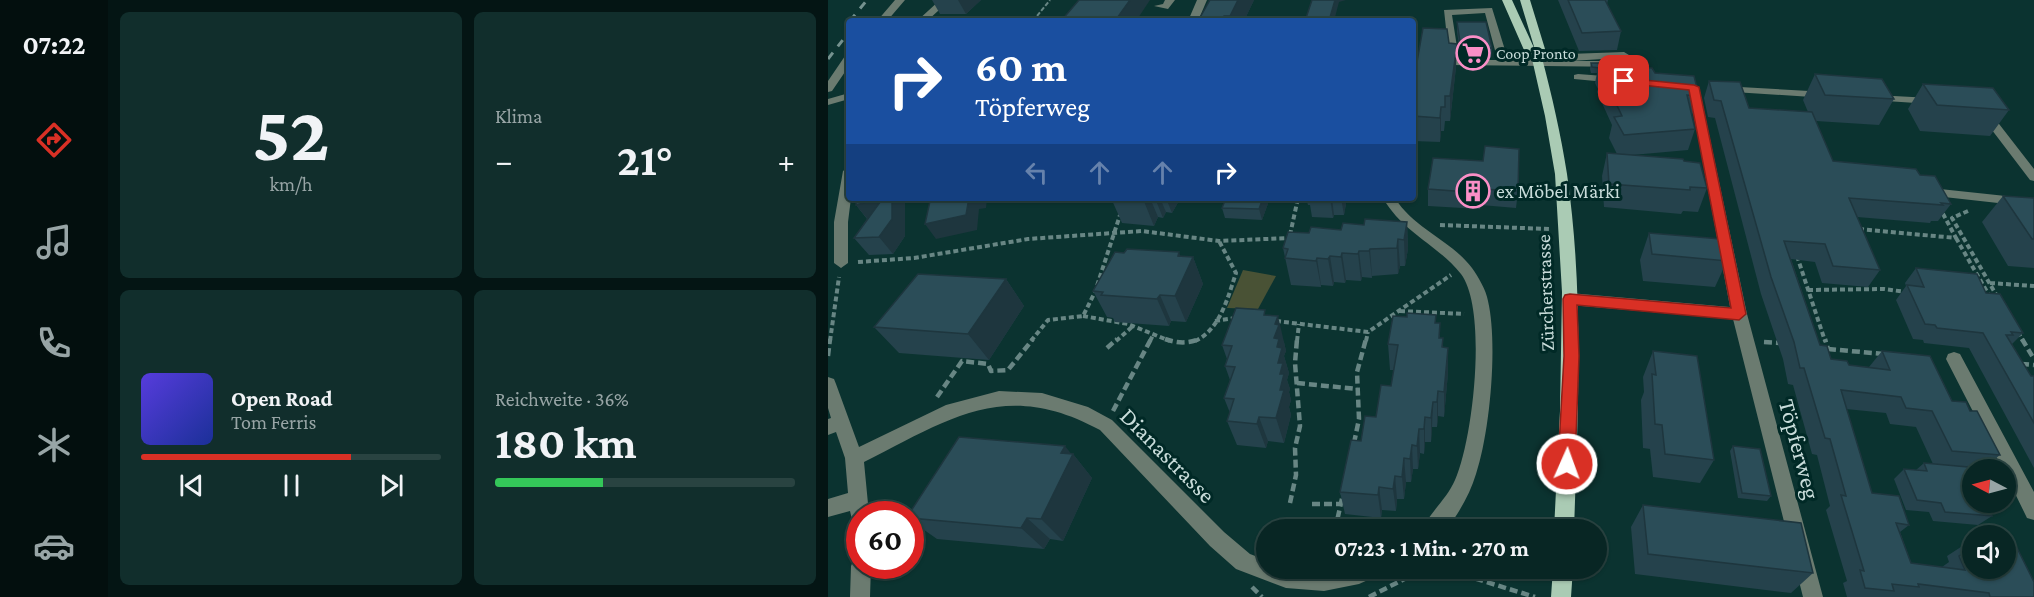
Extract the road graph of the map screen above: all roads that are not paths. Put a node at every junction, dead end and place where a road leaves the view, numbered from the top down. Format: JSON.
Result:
{"nodes":[{"id":1,"x":900,"y":0,"type":"edge"},
{"id":2,"x":945,"y":0,"type":"edge"},
{"id":3,"x":1170,"y":0,"type":"edge"},
{"id":4,"x":1202,"y":0,"type":"edge"},
{"id":5,"x":1507,"y":0,"type":"edge"},
{"id":6,"x":1525,"y":0,"type":"edge"},
{"id":7,"x":1159,"y":6,"type":"dead end"},
{"id":8,"x":885,"y":18,"type":"edge"},
{"id":9,"x":925,"y":18,"type":"edge"},
{"id":10,"x":1194,"y":18,"type":"edge"},
{"id":11,"x":1482,"y":26,"type":"edge"},
{"id":12,"x":1494,"y":30,"type":"junction"},
{"id":13,"x":1538,"y":61,"type":"junction"},
{"id":14,"x":846,"y":62,"type":"edge"},
{"id":15,"x":1578,"y":77,"type":"dead end"},
{"id":16,"x":1624,"y":81,"type":"edge"},
{"id":17,"x":828,"y":89,"type":"edge"},
{"id":18,"x":1834,"y":95,"type":"edge"},
{"id":19,"x":846,"y":97,"type":"edge"},
{"id":20,"x":1857,"y":97,"type":"edge"},
{"id":21,"x":1938,"y":101,"type":"edge"},
{"id":22,"x":828,"y":102,"type":"edge"},
{"id":23,"x":1977,"y":105,"type":"edge"},
{"id":24,"x":2034,"y":177,"type":"edge"},
{"id":25,"x":846,"y":193,"type":"edge"},
{"id":26,"x":1940,"y":193,"type":"edge"},
{"id":27,"x":1391,"y":201,"type":"edge"},
{"id":28,"x":2034,"y":203,"type":"edge"},
{"id":29,"x":841,"y":263,"type":"road end"},
{"id":30,"x":1570,"y":299,"type":"junction"},
{"id":31,"x":1739,"y":314,"type":"junction"},
{"id":32,"x":1954,"y":359,"type":"dead end"},
{"id":33,"x":828,"y":384,"type":"edge"},
{"id":34,"x":835,"y":425,"type":"edge"},
{"id":35,"x":854,"y":458,"type":"junction"},
{"id":36,"x":858,"y":501,"type":"edge"},
{"id":37,"x":828,"y":508,"type":"edge"},
{"id":38,"x":846,"y":508,"type":"edge"},
{"id":39,"x":2034,"y":511,"type":"edge"},
{"id":40,"x":1443,"y":519,"type":"edge"},
{"id":41,"x":1564,"y":519,"type":"edge"},
{"id":42,"x":1256,"y":567,"type":"edge"},
{"id":43,"x":861,"y":579,"type":"edge"},
{"id":44,"x":1299,"y":579,"type":"edge"},
{"id":45,"x":1334,"y":579,"type":"edge"},
{"id":46,"x":1562,"y":579,"type":"edge"},
{"id":47,"x":860,"y":597,"type":"edge"},
{"id":48,"x":1561,"y":597,"type":"edge"},
{"id":49,"x":1813,"y":597,"type":"edge"}],
"edges":[{"from":1,"to":8,"type":"street"},
{"from":2,"to":9,"type":"street"},
{"from":3,"to":7,"type":"street"},
{"from":4,"to":10,"type":"street"},
{"from":5,"to":13,"type":"main road","name":"Zürcherstrasse"},
{"from":6,"to":13,"type":"main road","name":"Zürcherstrasse"},
{"from":11,"to":12,"type":"street"},
{"from":12,"to":13,"type":"street"},
{"from":12,"to":13,"type":"street"},
{"from":13,"to":13,"type":"street"},
{"from":13,"to":30,"type":"main road","name":"Zürcherstrasse"},
{"from":14,"to":17,"type":"street"},
{"from":15,"to":16,"type":"street"},
{"from":18,"to":31,"type":"street","name":"Töpferweg"},
{"from":19,"to":22,"type":"street"},
{"from":20,"to":21,"type":"street"},
{"from":23,"to":24,"type":"street"},
{"from":25,"to":29,"type":"street"},
{"from":26,"to":28,"type":"street"},
{"from":27,"to":40,"type":"street"},
{"from":30,"to":31,"type":"street"},
{"from":30,"to":41,"type":"main road","name":"Zürcherstrasse"},
{"from":31,"to":49,"type":"street","name":"Töpferweg"},
{"from":32,"to":39,"type":"street"},
{"from":33,"to":34,"type":"street"},
{"from":34,"to":35,"type":"street"},
{"from":35,"to":36,"type":"street"},
{"from":35,"to":42,"type":"street","name":"Dianastrasse"},
{"from":37,"to":38,"type":"street"},
{"from":43,"to":47,"type":"street"},
{"from":44,"to":45,"type":"street","name":"Dianastrasse"},
{"from":46,"to":48,"type":"main road"}]}
